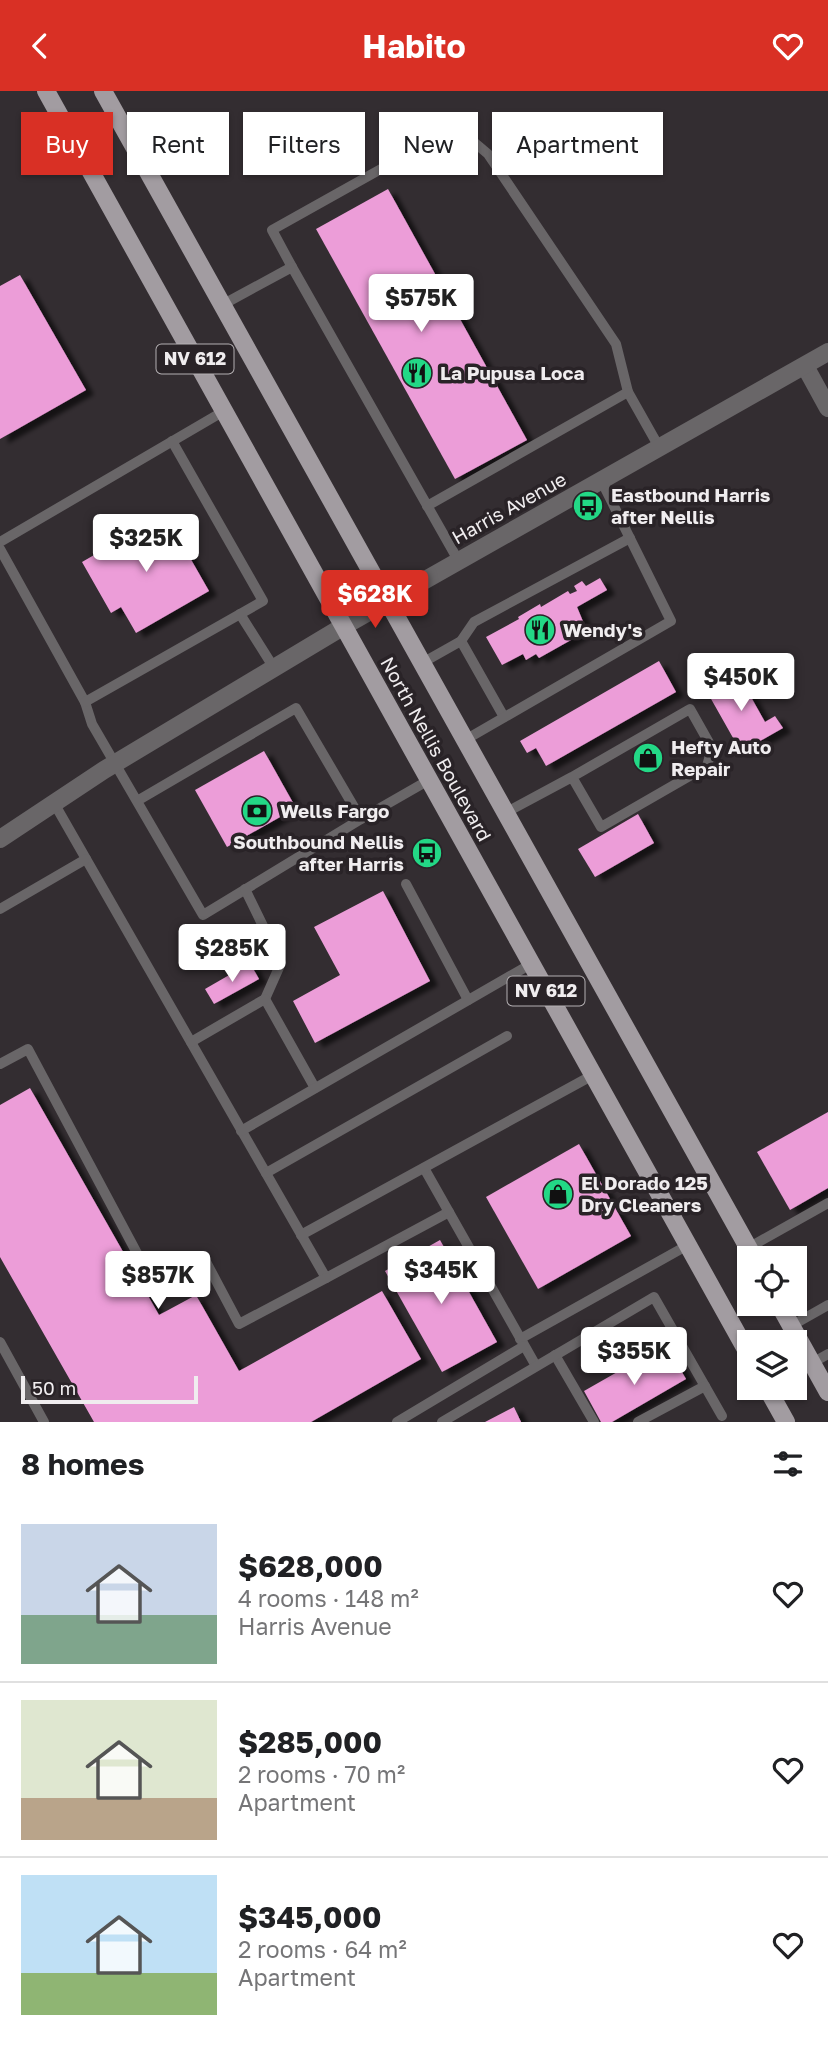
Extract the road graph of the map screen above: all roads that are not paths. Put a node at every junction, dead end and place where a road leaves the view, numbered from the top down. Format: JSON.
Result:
{"nodes":[{"id":1,"x":46,"y":91,"type":"edge"},
{"id":2,"x":103,"y":91,"type":"edge"},
{"id":3,"x":292,"y":267,"type":"junction"},
{"id":4,"x":222,"y":305,"type":"junction"},
{"id":5,"x":828,"y":352,"type":"edge"},
{"id":6,"x":805,"y":366,"type":"junction"},
{"id":7,"x":628,"y":392,"type":"junction"},
{"id":8,"x":828,"y":408,"type":"edge"},
{"id":9,"x":224,"y":411,"type":"junction"},
{"id":10,"x":172,"y":441,"type":"junction"},
{"id":11,"x":659,"y":447,"type":"junction"},
{"id":12,"x":601,"y":480,"type":"junction"},
{"id":13,"x":427,"y":506,"type":"junction"},
{"id":14,"x":630,"y":538,"type":"junction"},
{"id":15,"x":0,"y":542,"type":"edge"},
{"id":16,"x":0,"y":549,"type":"edge"},
{"id":17,"x":458,"y":560,"type":"junction"},
{"id":18,"x":387,"y":601,"type":"junction"},
{"id":19,"x":240,"y":614,"type":"junction"},
{"id":20,"x":344,"y":626,"type":"junction"},
{"id":21,"x":461,"y":641,"type":"junction"},
{"id":22,"x":422,"y":663,"type":"junction"},
{"id":23,"x":274,"y":668,"type":"junction"},
{"id":24,"x":85,"y":702,"type":"junction"},
{"id":25,"x":504,"y":717,"type":"junction"},
{"id":26,"x":465,"y":740,"type":"junction"},
{"id":27,"x":115,"y":764,"type":"junction"},
{"id":28,"x":572,"y":777,"type":"junction"},
{"id":29,"x":429,"y":780,"type":"junction"},
{"id":30,"x":137,"y":801,"type":"junction"},
{"id":31,"x":54,"y":803,"type":"junction"},
{"id":32,"x":505,"y":813,"type":"junction"},
{"id":33,"x":361,"y":819,"type":"junction"},
{"id":34,"x":0,"y":839,"type":"edge"},
{"id":35,"x":86,"y":859,"type":"junction"},
{"id":36,"x":406,"y":884,"type":"dead end"},
{"id":37,"x":246,"y":889,"type":"junction"},
{"id":38,"x":0,"y":909,"type":"edge"},
{"id":39,"x":531,"y":964,"type":"junction"},
{"id":40,"x":265,"y":999,"type":"junction"},
{"id":41,"x":468,"y":1000,"type":"junction"},
{"id":42,"x":507,"y":1036,"type":"dead end"},
{"id":43,"x":191,"y":1042,"type":"junction"},
{"id":44,"x":0,"y":1064,"type":"edge"},
{"id":45,"x":593,"y":1075,"type":"junction"},
{"id":46,"x":316,"y":1088,"type":"junction"},
{"id":47,"x":242,"y":1131,"type":"junction"},
{"id":48,"x":424,"y":1168,"type":"junction"},
{"id":49,"x":266,"y":1173,"type":"junction"},
{"id":50,"x":828,"y":1203,"type":"edge"},
{"id":51,"x":449,"y":1212,"type":"junction"},
{"id":52,"x":301,"y":1235,"type":"junction"},
{"id":53,"x":688,"y":1245,"type":"junction"},
{"id":54,"x":747,"y":1246,"type":"edge"},
{"id":55,"x":762,"y":1246,"type":"edge"},
{"id":56,"x":326,"y":1278,"type":"junction"},
{"id":57,"x":828,"y":1305,"type":"edge"},
{"id":58,"x":786,"y":1316,"type":"edge"},
{"id":59,"x":792,"y":1326,"type":"junction"},
{"id":60,"x":737,"y":1333,"type":"edge"},
{"id":61,"x":0,"y":1342,"type":"edge"},
{"id":62,"x":522,"y":1343,"type":"junction"},
{"id":63,"x":555,"y":1355,"type":"junction"},
{"id":64,"x":820,"y":1359,"type":"edge"},
{"id":65,"x":536,"y":1367,"type":"junction"},
{"id":66,"x":705,"y":1386,"type":"junction"},
{"id":67,"x":828,"y":1392,"type":"edge"},
{"id":68,"x":774,"y":1400,"type":"edge"},
{"id":69,"x":722,"y":1416,"type":"dead end"},
{"id":70,"x":44,"y":1422,"type":"edge"},
{"id":71,"x":397,"y":1422,"type":"edge"},
{"id":72,"x":442,"y":1422,"type":"edge"},
{"id":73,"x":594,"y":1422,"type":"edge"},
{"id":74,"x":638,"y":1422,"type":"edge"},
{"id":75,"x":786,"y":1422,"type":"edge"}],
"edges":[{"from":1,"to":9,"type":"main road","name":"North Nellis Boulevard","number":"NV 612"},
{"from":2,"to":4,"type":"main road","name":"North Nellis Boulevard","number":"NV 612"},
{"from":3,"to":4,"type":"lane"},
{"from":3,"to":7,"type":"lane"},
{"from":3,"to":13,"type":"lane"},
{"from":4,"to":18,"type":"main road","name":"North Nellis Boulevard","number":"NV 612"},
{"from":5,"to":6,"type":"street","name":"Harris Avenue"},
{"from":6,"to":8,"type":"street"},
{"from":6,"to":11,"type":"street","name":"Harris Avenue"},
{"from":7,"to":11,"type":"lane"},
{"from":7,"to":13,"type":"lane"},
{"from":9,"to":10,"type":"lane"},
{"from":9,"to":20,"type":"main road","name":"North Nellis Boulevard","number":"NV 612"},
{"from":10,"to":15,"type":"lane"},
{"from":10,"to":19,"type":"lane"},
{"from":11,"to":12,"type":"street","name":"Harris Avenue"},
{"from":12,"to":14,"type":"lane"},
{"from":12,"to":17,"type":"street","name":"Harris Avenue"},
{"from":13,"to":17,"type":"lane"},
{"from":14,"to":21,"type":"lane"},
{"from":14,"to":25,"type":"lane"},
{"from":16,"to":24,"type":"lane"},
{"from":17,"to":18,"type":"street","name":"Harris Avenue"},
{"from":18,"to":20,"type":"street","name":"Harris Avenue"},
{"from":18,"to":22,"type":"main road","name":"North Nellis Boulevard","number":"NV 612"},
{"from":19,"to":23,"type":"lane"},
{"from":19,"to":24,"type":"lane"},
{"from":20,"to":23,"type":"street","name":"Harris Avenue"},
{"from":20,"to":29,"type":"main road","name":"North Nellis Boulevard","number":"NV 612"},
{"from":21,"to":22,"type":"lane"},
{"from":21,"to":25,"type":"lane"},
{"from":22,"to":26,"type":"main road","name":"North Nellis Boulevard","number":"NV 612"},
{"from":23,"to":27,"type":"street","name":"Harris Avenue"},
{"from":24,"to":27,"type":"lane"},
{"from":25,"to":26,"type":"lane"},
{"from":26,"to":32,"type":"main road","name":"North Nellis Boulevard","number":"NV 612"},
{"from":27,"to":30,"type":"lane"},
{"from":27,"to":31,"type":"street","name":"Harris Avenue"},
{"from":28,"to":28,"type":"lane"},
{"from":28,"to":32,"type":"lane"},
{"from":29,"to":33,"type":"lane"},
{"from":29,"to":39,"type":"main road","name":"North Nellis Boulevard","number":"NV 612"},
{"from":30,"to":33,"type":"lane"},
{"from":30,"to":37,"type":"lane"},
{"from":31,"to":34,"type":"street","name":"Harris Avenue"},
{"from":31,"to":35,"type":"lane"},
{"from":32,"to":54,"type":"main road","name":"North Nellis Boulevard","number":"NV 612"},
{"from":33,"to":37,"type":"lane"},
{"from":35,"to":38,"type":"lane"},
{"from":35,"to":43,"type":"lane"},
{"from":36,"to":41,"type":"lane"},
{"from":37,"to":40,"type":"lane"},
{"from":39,"to":41,"type":"lane"},
{"from":39,"to":45,"type":"main road","name":"North Nellis Boulevard","number":"NV 612"},
{"from":40,"to":43,"type":"lane"},
{"from":40,"to":46,"type":"lane"},
{"from":41,"to":46,"type":"lane"},
{"from":42,"to":49,"type":"lane"},
{"from":43,"to":47,"type":"lane"},
{"from":44,"to":56,"type":"lane"},
{"from":45,"to":48,"type":"lane"},
{"from":45,"to":53,"type":"main road","name":"North Nellis Boulevard","number":"NV 612"},
{"from":46,"to":47,"type":"lane"},
{"from":47,"to":49,"type":"lane"},
{"from":48,"to":51,"type":"lane"},
{"from":48,"to":52,"type":"lane"},
{"from":49,"to":52,"type":"lane"},
{"from":50,"to":55,"type":"lane"},
{"from":51,"to":56,"type":"lane"},
{"from":51,"to":62,"type":"lane"},
{"from":52,"to":56,"type":"lane"},
{"from":53,"to":60,"type":"main road","name":"North Nellis Boulevard","number":"NV 612"},
{"from":53,"to":62,"type":"lane"},
{"from":57,"to":59,"type":"lane"},
{"from":58,"to":59,"type":"main road"},
{"from":59,"to":64,"type":"main road"},
{"from":61,"to":70,"type":"lane"},
{"from":62,"to":65,"type":"lane"},
{"from":62,"to":71,"type":"lane"},
{"from":63,"to":65,"type":"lane"},
{"from":63,"to":66,"type":"lane"},
{"from":63,"to":73,"type":"lane"},
{"from":64,"to":67,"type":"main road"},
{"from":65,"to":72,"type":"lane"},
{"from":66,"to":69,"type":"lane"},
{"from":66,"to":74,"type":"lane"},
{"from":68,"to":75,"type":"main road"}]}
